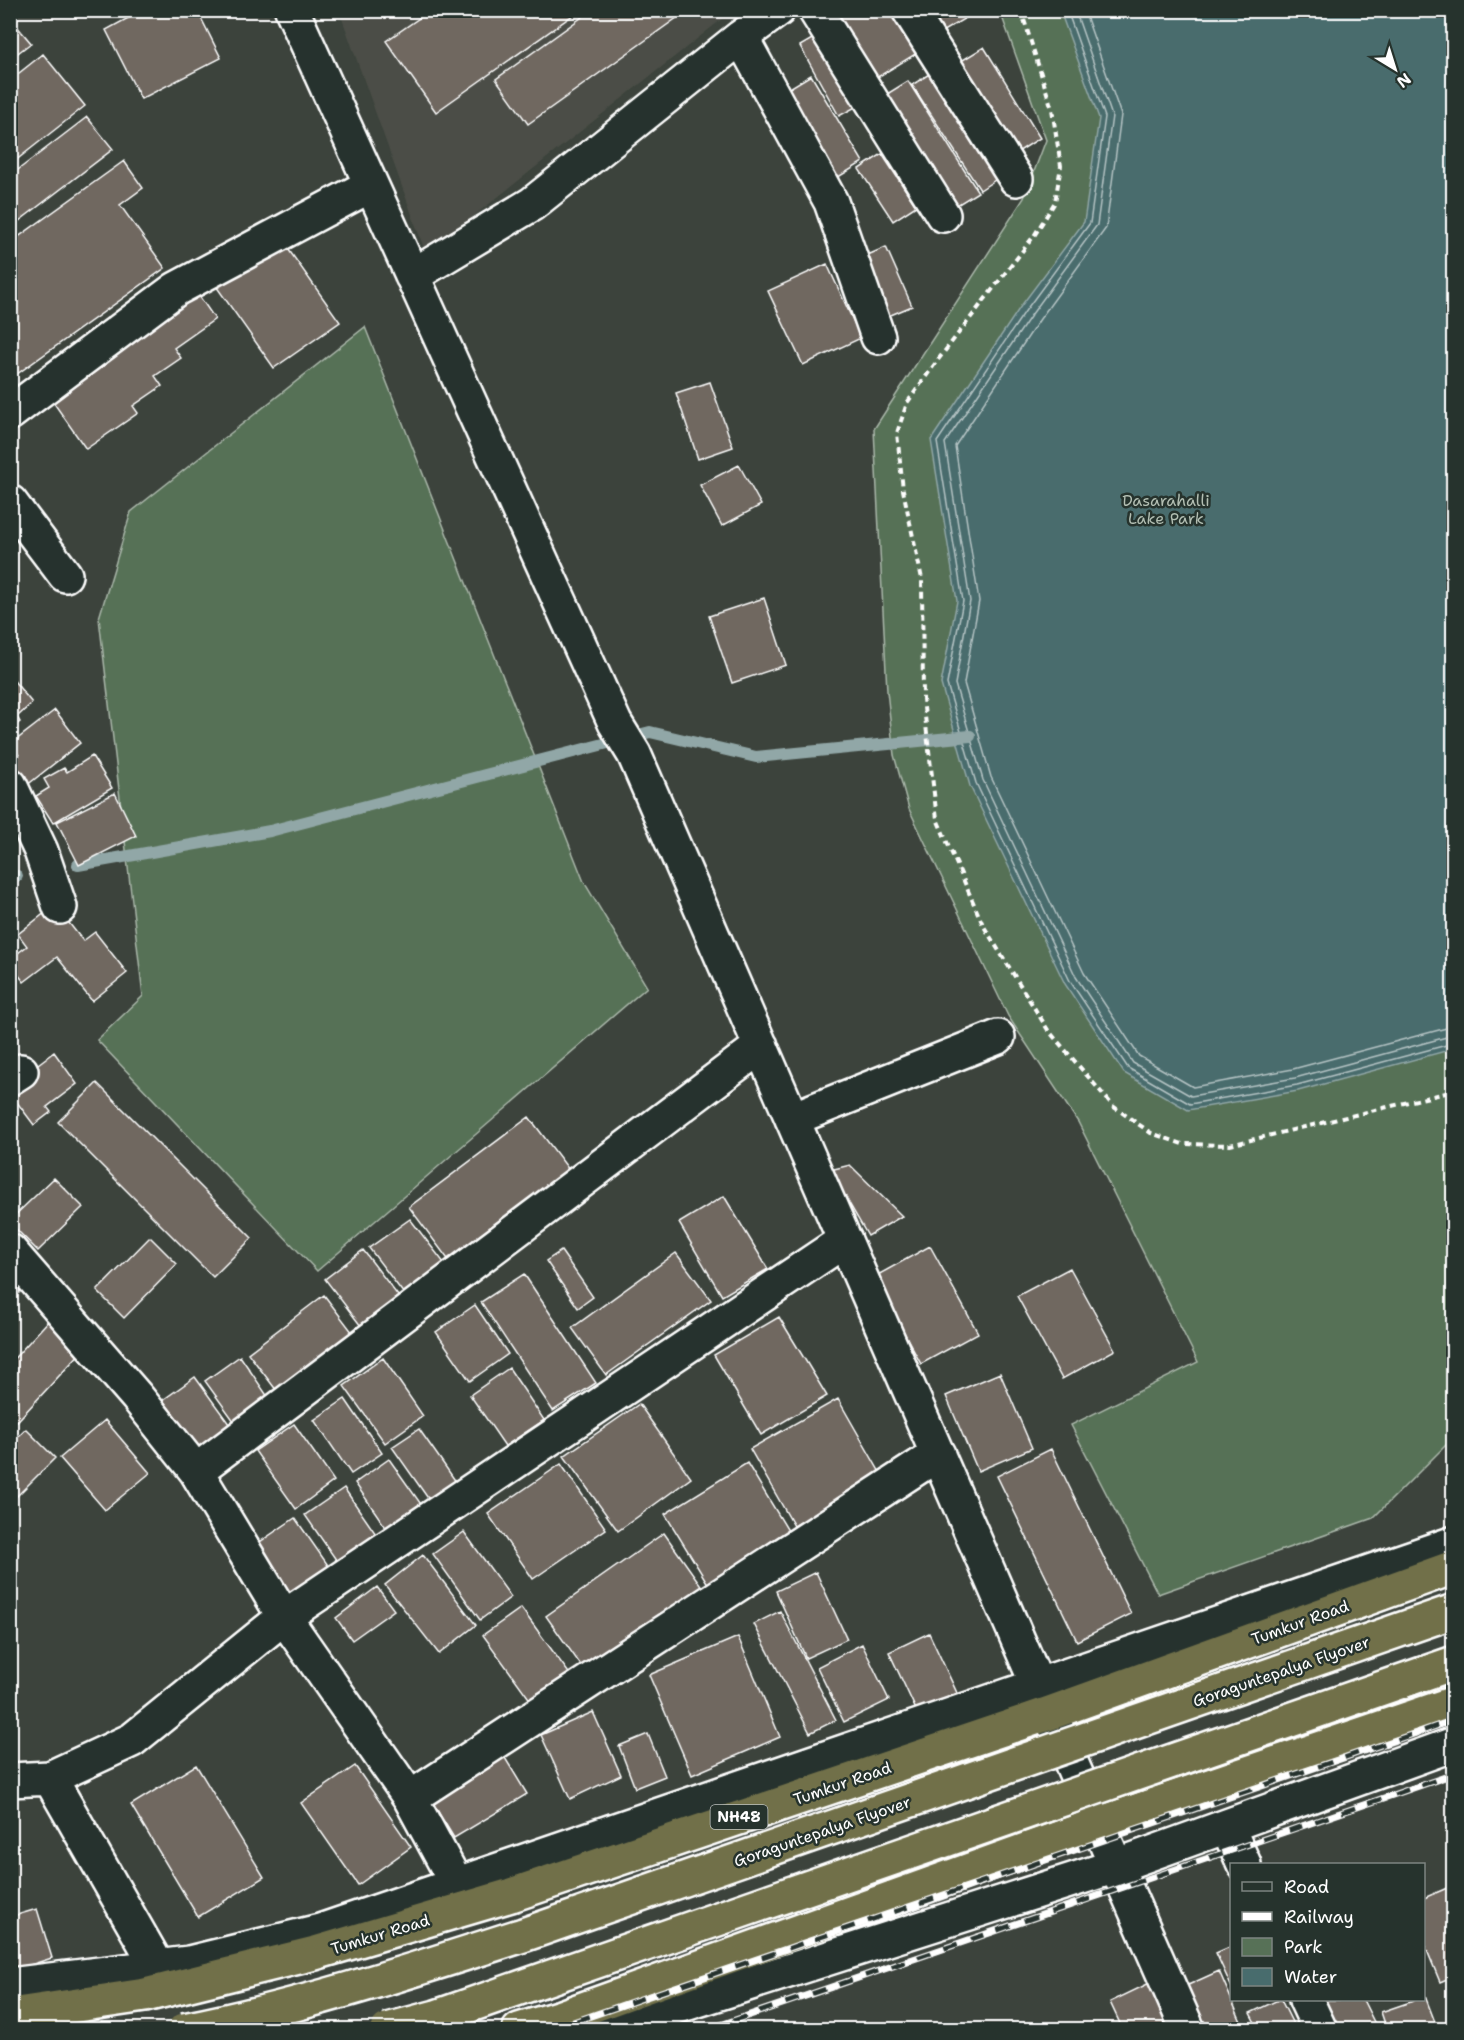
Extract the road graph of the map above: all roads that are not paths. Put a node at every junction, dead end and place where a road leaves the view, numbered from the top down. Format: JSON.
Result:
{"nodes":[{"id":1,"x":292,"y":10,"type":"edge"},
{"id":2,"x":778,"y":10,"type":"edge"},
{"id":3,"x":815,"y":10,"type":"edge"},
{"id":4,"x":909,"y":10,"type":"edge"},
{"id":5,"x":741,"y":38,"type":"junction"},
{"id":6,"x":1016,"y":179,"type":"dead end"},
{"id":7,"x":371,"y":185,"type":"junction"},
{"id":8,"x":944,"y":215,"type":"dead end"},
{"id":9,"x":412,"y":276,"type":"junction"},
{"id":10,"x":878,"y":337,"type":"dead end"},
{"id":11,"x":10,"y":413,"type":"edge"},
{"id":12,"x":10,"y":502,"type":"edge"},
{"id":13,"x":65,"y":575,"type":"dead end"},
{"id":14,"x":10,"y":785,"type":"edge"},
{"id":15,"x":60,"y":907,"type":"dead end"},
{"id":16,"x":998,"y":1037,"type":"dead end"},
{"id":17,"x":761,"y":1046,"type":"junction"},
{"id":18,"x":792,"y":1119,"type":"junction"},
{"id":19,"x":845,"y":1240,"type":"junction"},
{"id":20,"x":10,"y":1251,"type":"edge"},
{"id":21,"x":938,"y":1454,"type":"junction"},
{"id":22,"x":196,"y":1471,"type":"junction"},
{"id":23,"x":1454,"y":1543,"type":"edge"},
{"id":24,"x":1454,"y":1567,"type":"edge"},
{"id":25,"x":1454,"y":1611,"type":"edge"},
{"id":26,"x":284,"y":1617,"type":"junction"},
{"id":27,"x":1454,"y":1663,"type":"edge"},
{"id":28,"x":1044,"y":1699,"type":"junction"},
{"id":29,"x":1454,"y":1703,"type":"edge"},
{"id":30,"x":1454,"y":1744,"type":"edge"},
{"id":31,"x":50,"y":1778,"type":"junction"},
{"id":32,"x":10,"y":1780,"type":"edge"},
{"id":33,"x":410,"y":1798,"type":"junction"},
{"id":34,"x":1098,"y":1824,"type":"junction"},
{"id":35,"x":1227,"y":1826,"type":"junction"},
{"id":36,"x":1244,"y":1863,"type":"edge"},
{"id":37,"x":1116,"y":1866,"type":"junction"},
{"id":38,"x":456,"y":1883,"type":"junction"},
{"id":39,"x":158,"y":1967,"type":"junction"},
{"id":40,"x":10,"y":1985,"type":"edge"},
{"id":41,"x":1306,"y":2001,"type":"edge"},
{"id":42,"x":10,"y":2015,"type":"edge"},
{"id":43,"x":184,"y":2030,"type":"edge"},
{"id":44,"x":387,"y":2030,"type":"edge"},
{"id":45,"x":519,"y":2030,"type":"edge"},
{"id":46,"x":604,"y":2030,"type":"edge"},
{"id":47,"x":1188,"y":2030,"type":"edge"},
{"id":48,"x":1320,"y":2030,"type":"edge"}],
"edges":[{"from":1,"to":7,"type":"street"},
{"from":2,"to":5,"type":"street"},
{"from":3,"to":8,"type":"street"},
{"from":4,"to":6,"type":"street"},
{"from":5,"to":9,"type":"street"},
{"from":5,"to":10,"type":"street"},
{"from":7,"to":9,"type":"street"},
{"from":7,"to":11,"type":"street"},
{"from":9,"to":17,"type":"street"},
{"from":12,"to":13,"type":"street"},
{"from":14,"to":15,"type":"street"},
{"from":16,"to":18,"type":"street"},
{"from":17,"to":18,"type":"street"},
{"from":17,"to":22,"type":"street"},
{"from":18,"to":19,"type":"street"},
{"from":19,"to":21,"type":"street"},
{"from":19,"to":26,"type":"street"},
{"from":20,"to":22,"type":"street"},
{"from":21,"to":28,"type":"street"},
{"from":21,"to":33,"type":"street"},
{"from":22,"to":26,"type":"street"},
{"from":23,"to":28,"type":"street"},
{"from":24,"to":28,"type":"highway","name":"Tumkur Road","number":"NH48"},
{"from":25,"to":43,"type":"highway","name":"Goraguntepalya Flyover","bridge":true},
{"from":26,"to":31,"type":"street"},
{"from":26,"to":33,"type":"street"},
{"from":27,"to":44,"type":"highway","bridge":true},
{"from":28,"to":34,"type":"street"},
{"from":28,"to":38,"type":"street"},
{"from":28,"to":42,"type":"highway","name":"Tumkur Road","number":"NH48"},
{"from":29,"to":34,"type":"highway"},
{"from":30,"to":35,"type":"street"},
{"from":31,"to":32,"type":"street"},
{"from":31,"to":39,"type":"street"},
{"from":33,"to":38,"type":"street"},
{"from":34,"to":37,"type":"street"},
{"from":34,"to":45,"type":"highway"},
{"from":35,"to":36,"type":"street"},
{"from":35,"to":37,"type":"street"},
{"from":37,"to":46,"type":"street"},
{"from":37,"to":47,"type":"street"},
{"from":38,"to":39,"type":"street"},
{"from":39,"to":40,"type":"street"},
{"from":41,"to":48,"type":"street"}]}
